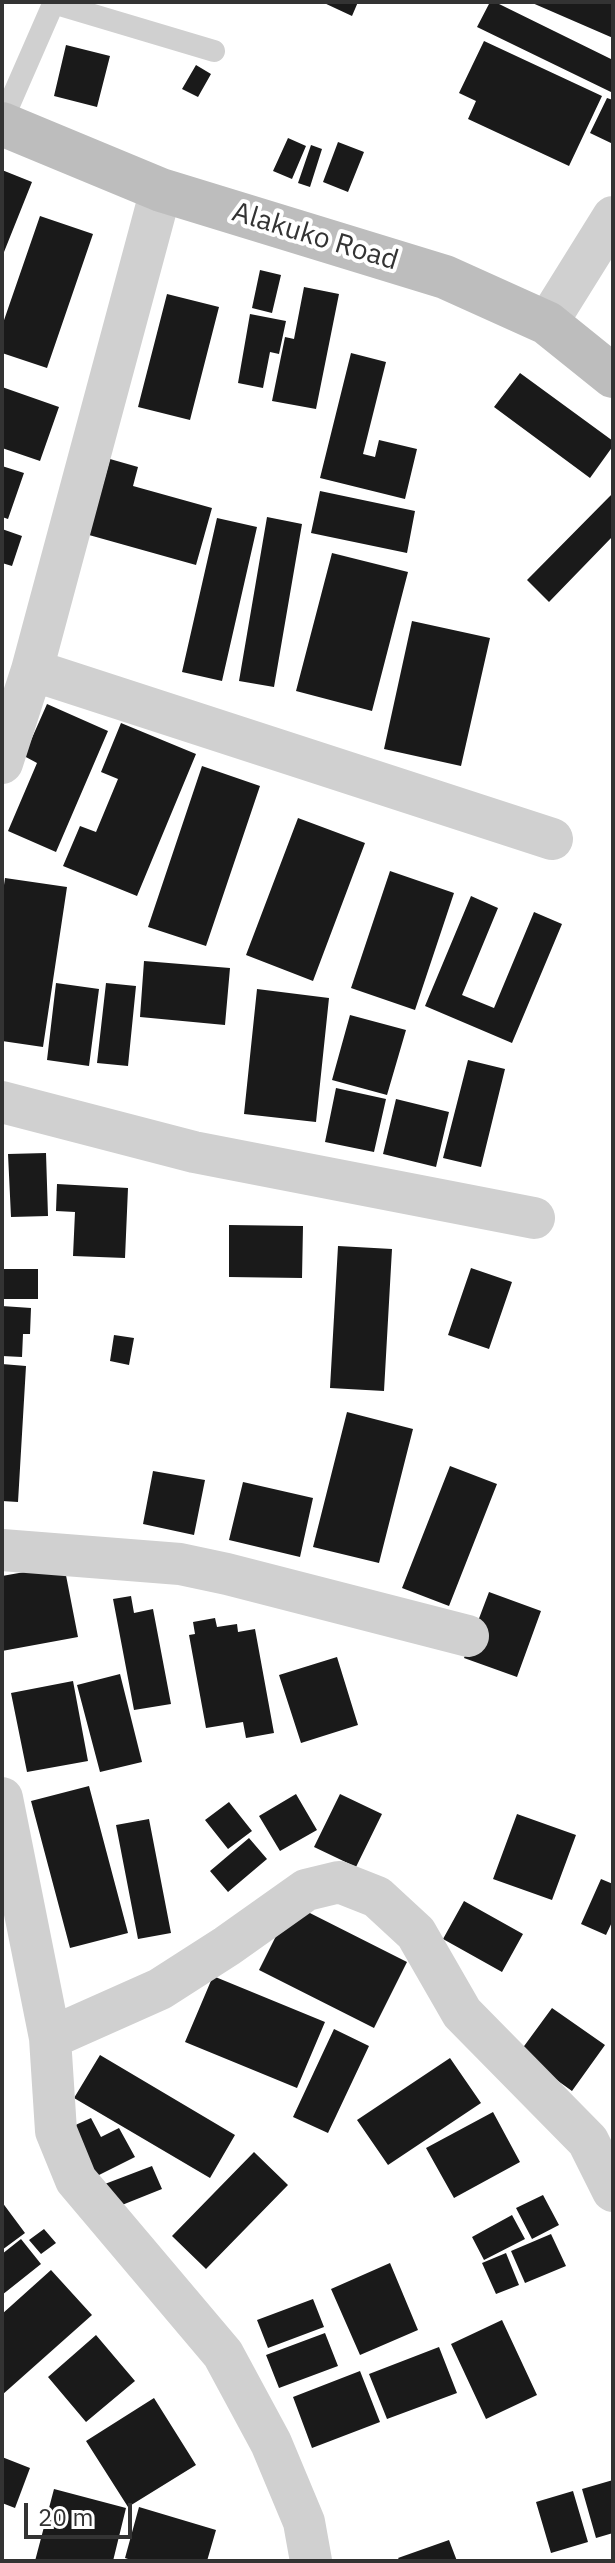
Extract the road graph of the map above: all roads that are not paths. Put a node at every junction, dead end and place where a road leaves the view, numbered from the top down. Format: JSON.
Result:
{"nodes":[{"id":1,"x":54,"y":2,"type":"edge"},
{"id":2,"x":214,"y":51,"type":"dead end"},
{"id":3,"x":2,"y":122,"type":"edge"},
{"id":4,"x":161,"y":190,"type":"junction"},
{"id":5,"x":613,"y":217,"type":"edge"},
{"id":6,"x":547,"y":323,"type":"junction"},
{"id":7,"x":613,"y":376,"type":"edge"},
{"id":8,"x":32,"y":670,"type":"junction"},
{"id":9,"x":2,"y":763,"type":"edge"},
{"id":10,"x":552,"y":839,"type":"dead end"},
{"id":11,"x":2,"y":1102,"type":"edge"},
{"id":12,"x":534,"y":1218,"type":"dead end"},
{"id":13,"x":2,"y":1550,"type":"edge"},
{"id":14,"x":468,"y":1636,"type":"dead end"},
{"id":15,"x":2,"y":1798,"type":"edge"},
{"id":16,"x":50,"y":2038,"type":"junction"},
{"id":17,"x":613,"y":2191,"type":"edge"},
{"id":18,"x":311,"y":2561,"type":"edge"}],
"edges":[{"from":1,"to":2,"type":"lane"},
{"from":1,"to":3,"type":"lane"},
{"from":3,"to":4,"type":"main road","name":"Alakuko Road"},
{"from":4,"to":6,"type":"main road","name":"Alakuko Road"},
{"from":4,"to":8,"type":"street"},
{"from":5,"to":6,"type":"street"},
{"from":6,"to":7,"type":"main road","name":"Alakuko Road"},
{"from":8,"to":9,"type":"street"},
{"from":8,"to":10,"type":"street"},
{"from":11,"to":12,"type":"street"},
{"from":13,"to":14,"type":"street"},
{"from":15,"to":16,"type":"street"},
{"from":16,"to":17,"type":"street"},
{"from":16,"to":18,"type":"street"}]}
